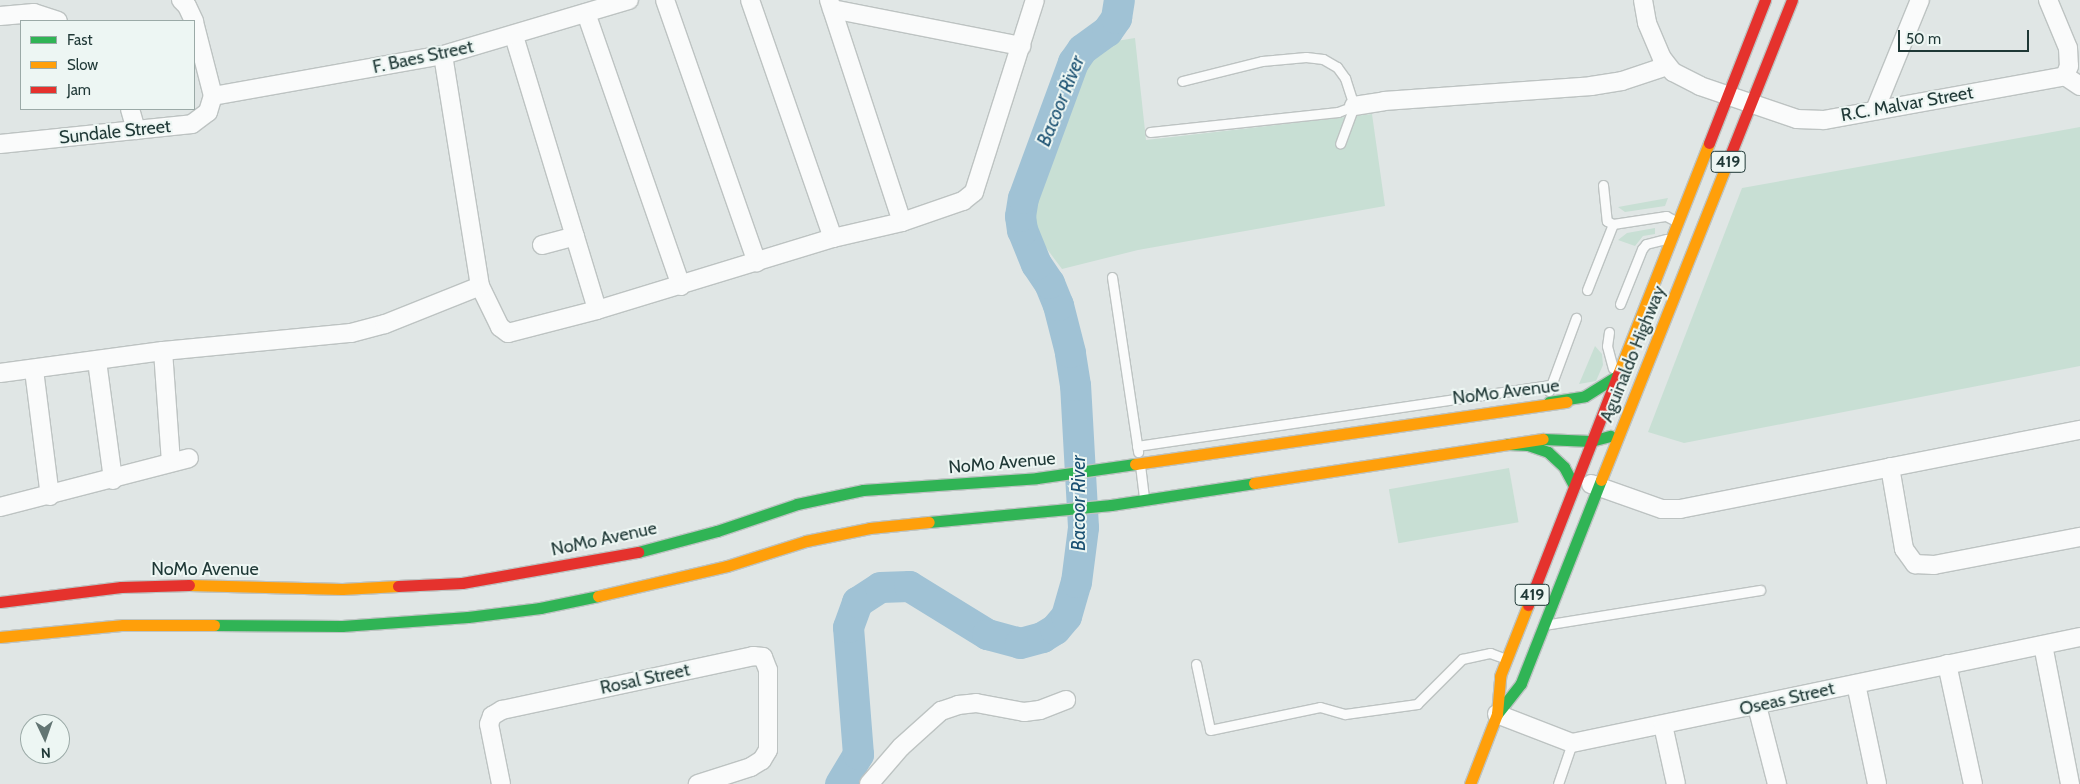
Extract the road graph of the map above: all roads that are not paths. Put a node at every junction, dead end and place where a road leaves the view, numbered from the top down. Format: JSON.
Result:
{"nodes":[{"id":1,"x":181,"y":0,"type":"edge"},
{"id":2,"x":629,"y":0,"type":"edge"},
{"id":3,"x":665,"y":0,"type":"edge"},
{"id":4,"x":750,"y":0,"type":"edge"},
{"id":5,"x":1035,"y":0,"type":"edge"},
{"id":6,"x":1643,"y":0,"type":"edge"},
{"id":7,"x":1765,"y":0,"type":"edge"},
{"id":8,"x":1792,"y":0,"type":"edge"},
{"id":9,"x":1920,"y":0,"type":"edge"},
{"id":10,"x":2048,"y":0,"type":"edge"},
{"id":11,"x":831,"y":4,"type":"edge"},
{"id":12,"x":7,"y":10,"type":"edge"},
{"id":13,"x":586,"y":14,"type":"junction"},
{"id":14,"x":55,"y":20,"type":"edge"},
{"id":15,"x":193,"y":20,"type":"edge"},
{"id":16,"x":195,"y":26,"type":"edge"},
{"id":17,"x":514,"y":36,"type":"junction"},
{"id":18,"x":1021,"y":46,"type":"junction"},
{"id":19,"x":443,"y":55,"type":"junction"},
{"id":20,"x":1667,"y":66,"type":"junction"},
{"id":21,"x":2064,"y":76,"type":"junction"},
{"id":22,"x":1182,"y":81,"type":"dead end"},
{"id":23,"x":2080,"y":86,"type":"edge"},
{"id":24,"x":213,"y":96,"type":"junction"},
{"id":25,"x":1726,"y":96,"type":"junction"},
{"id":26,"x":1751,"y":105,"type":"junction"},
{"id":27,"x":1354,"y":106,"type":"junction"},
{"id":28,"x":130,"y":110,"type":"edge"},
{"id":29,"x":1875,"y":110,"type":"junction"},
{"id":30,"x":136,"y":130,"type":"junction"},
{"id":31,"x":1150,"y":132,"type":"dead end"},
{"id":32,"x":0,"y":144,"type":"edge"},
{"id":33,"x":1340,"y":144,"type":"dead end"},
{"id":34,"x":1603,"y":186,"type":"dead end"},
{"id":35,"x":902,"y":222,"type":"junction"},
{"id":36,"x":1613,"y":224,"type":"junction"},
{"id":37,"x":1689,"y":226,"type":"junction"},
{"id":38,"x":575,"y":236,"type":"junction"},
{"id":39,"x":833,"y":238,"type":"junction"},
{"id":40,"x":1669,"y":239,"type":"junction"},
{"id":41,"x":542,"y":244,"type":"dead end"},
{"id":42,"x":758,"y":262,"type":"junction"},
{"id":43,"x":1112,"y":277,"type":"dead end"},
{"id":44,"x":480,"y":286,"type":"junction"},
{"id":45,"x":681,"y":286,"type":"junction"},
{"id":46,"x":1587,"y":290,"type":"dead end"},
{"id":47,"x":1620,"y":304,"type":"dead end"},
{"id":48,"x":597,"y":310,"type":"junction"},
{"id":49,"x":1576,"y":318,"type":"dead end"},
{"id":50,"x":1609,"y":332,"type":"dead end"},
{"id":51,"x":163,"y":351,"type":"junction"},
{"id":52,"x":97,"y":361,"type":"junction"},
{"id":53,"x":34,"y":370,"type":"junction"},
{"id":54,"x":0,"y":373,"type":"edge"},
{"id":55,"x":1616,"y":377,"type":"junction"},
{"id":56,"x":1549,"y":385,"type":"junction"},
{"id":57,"x":1549,"y":402,"type":"junction"},
{"id":58,"x":1421,"y":404,"type":"junction"},
{"id":59,"x":1604,"y":408,"type":"junction"},
{"id":60,"x":1374,"y":412,"type":"junction"},
{"id":61,"x":1424,"y":421,"type":"junction"},
{"id":62,"x":1376,"y":428,"type":"junction"},
{"id":63,"x":2080,"y":430,"type":"edge"},
{"id":64,"x":1621,"y":433,"type":"junction"},
{"id":65,"x":1591,"y":441,"type":"junction"},
{"id":66,"x":1508,"y":444,"type":"junction"},
{"id":67,"x":1137,"y":446,"type":"junction"},
{"id":68,"x":189,"y":458,"type":"dead end"},
{"id":69,"x":171,"y":462,"type":"junction"},
{"id":70,"x":1140,"y":464,"type":"junction"},
{"id":71,"x":1890,"y":467,"type":"junction"},
{"id":72,"x":113,"y":480,"type":"junction"},
{"id":73,"x":1575,"y":482,"type":"junction"},
{"id":74,"x":1599,"y":488,"type":"junction"},
{"id":75,"x":50,"y":496,"type":"junction"},
{"id":76,"x":1144,"y":500,"type":"junction"},
{"id":77,"x":0,"y":507,"type":"edge"},
{"id":78,"x":2080,"y":537,"type":"edge"},
{"id":79,"x":1760,"y":590,"type":"dead end"},
{"id":80,"x":0,"y":602,"type":"edge"},
{"id":81,"x":1544,"y":625,"type":"junction"},
{"id":82,"x":0,"y":637,"type":"edge"},
{"id":83,"x":2080,"y":637,"type":"edge"},
{"id":84,"x":2043,"y":645,"type":"junction"},
{"id":85,"x":1507,"y":659,"type":"junction"},
{"id":86,"x":1196,"y":664,"type":"dead end"},
{"id":87,"x":1947,"y":664,"type":"junction"},
{"id":88,"x":1856,"y":684,"type":"junction"},
{"id":89,"x":1066,"y":700,"type":"dead end"},
{"id":90,"x":1758,"y":706,"type":"junction"},
{"id":91,"x":1497,"y":714,"type":"junction"},
{"id":92,"x":1663,"y":725,"type":"junction"},
{"id":93,"x":1572,"y":743,"type":"junction"},
{"id":94,"x":501,"y":784,"type":"edge"},
{"id":95,"x":698,"y":784,"type":"edge"},
{"id":96,"x":869,"y":784,"type":"edge"},
{"id":97,"x":1470,"y":784,"type":"edge"},
{"id":98,"x":1558,"y":784,"type":"edge"},
{"id":99,"x":1676,"y":784,"type":"edge"},
{"id":100,"x":1777,"y":784,"type":"edge"},
{"id":101,"x":1877,"y":784,"type":"edge"},
{"id":102,"x":1973,"y":784,"type":"edge"},
{"id":103,"x":2070,"y":784,"type":"edge"}],
"edges":[{"from":1,"to":15,"type":"street"},
{"from":2,"to":13,"type":"street","name":"F. Baes Street"},
{"from":3,"to":42,"type":"street"},
{"from":4,"to":39,"type":"street"},
{"from":5,"to":18,"type":"street"},
{"from":6,"to":20,"type":"street"},
{"from":7,"to":25,"type":"main road","name":"Aguinaldo Highway","number":"419"},
{"from":8,"to":26,"type":"main road","name":"Aguinaldo Highway","number":"419"},
{"from":9,"to":29,"type":"street"},
{"from":10,"to":21,"type":"street"},
{"from":11,"to":18,"type":"street"},
{"from":11,"to":35,"type":"street"},
{"from":12,"to":14,"type":"street"},
{"from":13,"to":17,"type":"street","name":"F. Baes Street"},
{"from":13,"to":45,"type":"street"},
{"from":16,"to":24,"type":"street"},
{"from":17,"to":19,"type":"street","name":"F. Baes Street"},
{"from":17,"to":38,"type":"street"},
{"from":18,"to":35,"type":"street"},
{"from":19,"to":24,"type":"street","name":"F. Baes Street"},
{"from":19,"to":44,"type":"street"},
{"from":20,"to":25,"type":"street","name":"R.C. Malvar Street"},
{"from":20,"to":27,"type":"street"},
{"from":21,"to":23,"type":"street"},
{"from":21,"to":29,"type":"street","name":"R.C. Malvar Street"},
{"from":22,"to":27,"type":"lane"},
{"from":24,"to":30,"type":"street","name":"Sundale Street"},
{"from":25,"to":26,"type":"street","name":"R.C. Malvar Street"},
{"from":25,"to":37,"type":"main road","name":"Aguinaldo Highway","number":"419"},
{"from":26,"to":29,"type":"street","name":"R.C. Malvar Street"},
{"from":26,"to":37,"type":"main road","name":"Aguinaldo Highway","number":"419"},
{"from":27,"to":31,"type":"lane"},
{"from":27,"to":33,"type":"lane"},
{"from":28,"to":30,"type":"street"},
{"from":30,"to":32,"type":"street","name":"Sundale Street"},
{"from":34,"to":36,"type":"lane"},
{"from":35,"to":39,"type":"street"},
{"from":36,"to":37,"type":"lane"},
{"from":36,"to":46,"type":"lane"},
{"from":37,"to":40,"type":"main road","name":"Aguinaldo Highway","number":"419"},
{"from":37,"to":64,"type":"main road","name":"Aguinaldo Highway","number":"419"},
{"from":38,"to":41,"type":"street"},
{"from":38,"to":48,"type":"street"},
{"from":39,"to":42,"type":"street"},
{"from":40,"to":47,"type":"lane"},
{"from":40,"to":55,"type":"main road","name":"Aguinaldo Highway","number":"419"},
{"from":42,"to":45,"type":"street"},
{"from":43,"to":67,"type":"lane"},
{"from":44,"to":48,"type":"street"},
{"from":44,"to":51,"type":"street"},
{"from":45,"to":48,"type":"street"},
{"from":49,"to":56,"type":"lane"},
{"from":50,"to":55,"type":"lane"},
{"from":51,"to":52,"type":"street"},
{"from":51,"to":69,"type":"street"},
{"from":52,"to":53,"type":"street"},
{"from":52,"to":72,"type":"street"},
{"from":53,"to":54,"type":"street"},
{"from":53,"to":75,"type":"street"},
{"from":55,"to":57,"type":"main road"},
{"from":55,"to":59,"type":"main road","name":"Aguinaldo Highway","number":"419"},
{"from":56,"to":57,"type":"lane"},
{"from":56,"to":58,"type":"lane"},
{"from":57,"to":59,"type":"main road","name":"NoMo Avenue"},
{"from":57,"to":61,"type":"main road","name":"NoMo Avenue"},
{"from":58,"to":60,"type":"lane"},
{"from":58,"to":61,"type":"lane"},
{"from":59,"to":64,"type":"main road"},
{"from":59,"to":65,"type":"main road","name":"Aguinaldo Highway","number":"419"},
{"from":60,"to":62,"type":"lane"},
{"from":60,"to":67,"type":"lane"},
{"from":61,"to":62,"type":"main road","name":"NoMo Avenue"},
{"from":62,"to":70,"type":"main road","name":"NoMo Avenue"},
{"from":63,"to":71,"type":"street"},
{"from":64,"to":65,"type":"main road"},
{"from":64,"to":74,"type":"main road","name":"Aguinaldo Highway","number":"419"},
{"from":65,"to":66,"type":"main road"},
{"from":65,"to":73,"type":"main road","name":"Aguinaldo Highway","number":"419"},
{"from":66,"to":73,"type":"main road"},
{"from":66,"to":76,"type":"main road"},
{"from":67,"to":70,"type":"lane"},
{"from":68,"to":69,"type":"street"},
{"from":69,"to":72,"type":"street"},
{"from":70,"to":76,"type":"lane"},
{"from":70,"to":80,"type":"main road","name":"NoMo Avenue"},
{"from":71,"to":74,"type":"street"},
{"from":71,"to":78,"type":"street"},
{"from":72,"to":75,"type":"street"},
{"from":73,"to":74,"type":"street"},
{"from":73,"to":85,"type":"main road","name":"Aguinaldo Highway","number":"419"},
{"from":74,"to":81,"type":"main road","name":"Aguinaldo Highway","number":"419"},
{"from":75,"to":77,"type":"street"},
{"from":76,"to":82,"type":"main road"},
{"from":79,"to":81,"type":"lane"},
{"from":81,"to":91,"type":"main road","name":"Aguinaldo Highway","number":"419"},
{"from":83,"to":84,"type":"street","name":"Oseas Street"},
{"from":84,"to":87,"type":"street","name":"Oseas Street"},
{"from":84,"to":103,"type":"street"},
{"from":85,"to":86,"type":"lane"},
{"from":85,"to":91,"type":"main road","name":"Aguinaldo Highway","number":"419"},
{"from":87,"to":88,"type":"street","name":"Oseas Street"},
{"from":87,"to":102,"type":"street"},
{"from":88,"to":90,"type":"street","name":"Oseas Street"},
{"from":88,"to":101,"type":"street"},
{"from":89,"to":96,"type":"street"},
{"from":90,"to":92,"type":"street","name":"Oseas Street"},
{"from":90,"to":100,"type":"street"},
{"from":91,"to":93,"type":"street"},
{"from":91,"to":97,"type":"main road","name":"Aguinaldo Highway","number":"419"},
{"from":92,"to":93,"type":"street","name":"Oseas Street"},
{"from":92,"to":99,"type":"street"},
{"from":93,"to":98,"type":"lane"},
{"from":94,"to":95,"type":"street","name":"Rosal Street"}]}
